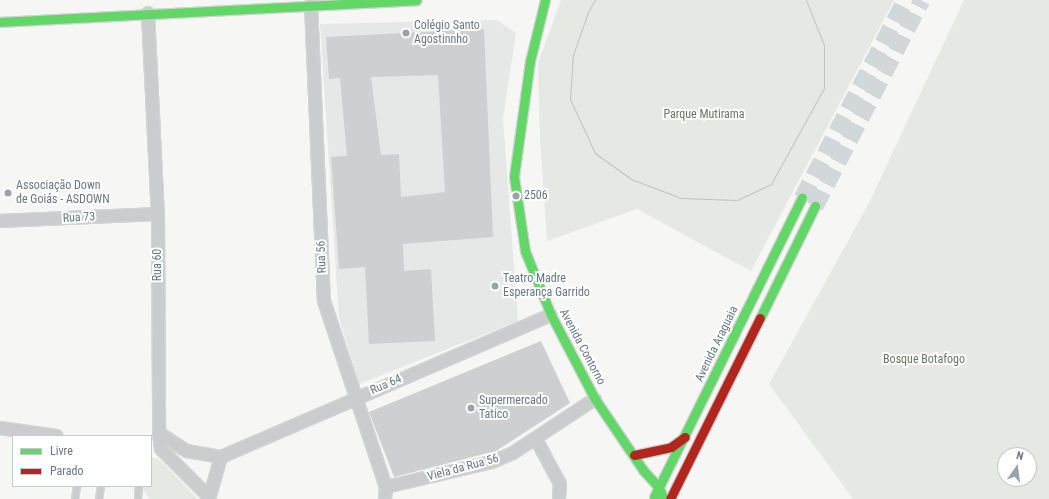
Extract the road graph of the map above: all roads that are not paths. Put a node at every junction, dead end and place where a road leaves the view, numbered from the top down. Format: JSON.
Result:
{"nodes":[{"id":1,"x":416,"y":0,"type":"edge"},
{"id":2,"x":393,"y":1,"type":"edge"},
{"id":3,"x":542,"y":1,"type":"edge"},
{"id":4,"x":311,"y":6,"type":"junction"},
{"id":5,"x":148,"y":13,"type":"junction"},
{"id":6,"x":0,"y":22,"type":"edge"},
{"id":7,"x":802,"y":198,"type":"tunnel mouth"},
{"id":8,"x":815,"y":206,"type":"tunnel mouth"},
{"id":9,"x":158,"y":214,"type":"junction"},
{"id":10,"x":0,"y":221,"type":"edge"},
{"id":11,"x":551,"y":315,"type":"junction"},
{"id":12,"x":354,"y":398,"type":"junction"},
{"id":13,"x":596,"y":399,"type":"junction"},
{"id":14,"x":0,"y":428,"type":"edge"},
{"id":15,"x":159,"y":433,"type":"junction"},
{"id":16,"x":49,"y":435,"type":"edge"},
{"id":17,"x":685,"y":437,"type":"junction"},
{"id":18,"x":536,"y":439,"type":"junction"},
{"id":19,"x":156,"y":449,"type":"edge"},
{"id":20,"x":634,"y":455,"type":"junction"},
{"id":21,"x":221,"y":457,"type":"junction"},
{"id":22,"x":77,"y":487,"type":"edge"},
{"id":23,"x":101,"y":487,"type":"edge"},
{"id":24,"x":139,"y":487,"type":"edge"},
{"id":25,"x":659,"y":488,"type":"junction"},
{"id":26,"x":385,"y":493,"type":"edge"},
{"id":27,"x":209,"y":498,"type":"edge"},
{"id":28,"x":75,"y":499,"type":"edge"},
{"id":29,"x":99,"y":499,"type":"edge"},
{"id":30,"x":138,"y":499,"type":"edge"},
{"id":31,"x":559,"y":499,"type":"edge"},
{"id":32,"x":653,"y":499,"type":"edge"},
{"id":33,"x":664,"y":499,"type":"edge"},
{"id":34,"x":670,"y":499,"type":"edge"}],
"edges":[{"from":1,"to":2,"type":"street"},
{"from":2,"to":4,"type":"street"},
{"from":3,"to":11,"type":"street","name":"Avenida Contorno"},
{"from":4,"to":5,"type":"street"},
{"from":4,"to":12,"type":"street","name":"Rua 56"},
{"from":5,"to":6,"type":"street"},
{"from":5,"to":9,"type":"street","name":"Rua 60"},
{"from":7,"to":17,"type":"street","name":"Avenida Araguaia"},
{"from":8,"to":34,"type":"street"},
{"from":9,"to":10,"type":"street","name":"Rua 73"},
{"from":9,"to":15,"type":"street","name":"Rua 60"},
{"from":11,"to":12,"type":"street","name":"Rua 64"},
{"from":11,"to":13,"type":"street","name":"Avenida Contorno"},
{"from":12,"to":21,"type":"street","name":"Rua 64"},
{"from":12,"to":26,"type":"street","name":"Rua 56"},
{"from":13,"to":18,"type":"street","name":"Viela da Rua 56"},
{"from":13,"to":20,"type":"street","name":"Avenida Contorno"},
{"from":14,"to":16,"type":"street"},
{"from":15,"to":19,"type":"street","name":"Rua 60"},
{"from":15,"to":21,"type":"street"},
{"from":17,"to":20,"type":"street"},
{"from":17,"to":25,"type":"street","name":"Avenida Araguaia"},
{"from":18,"to":26,"type":"street","name":"Viela da Rua 56"},
{"from":18,"to":31,"type":"street"},
{"from":19,"to":27,"type":"street","name":"Rua 60"},
{"from":20,"to":25,"type":"street","name":"Avenida Contorno"},
{"from":21,"to":27,"type":"street"},
{"from":22,"to":28,"type":"lane"},
{"from":23,"to":29,"type":"lane"},
{"from":24,"to":30,"type":"lane"},
{"from":25,"to":32,"type":"street","name":"Avenida Araguaia"},
{"from":25,"to":33,"type":"street","name":"Avenida Contorno"}]}
